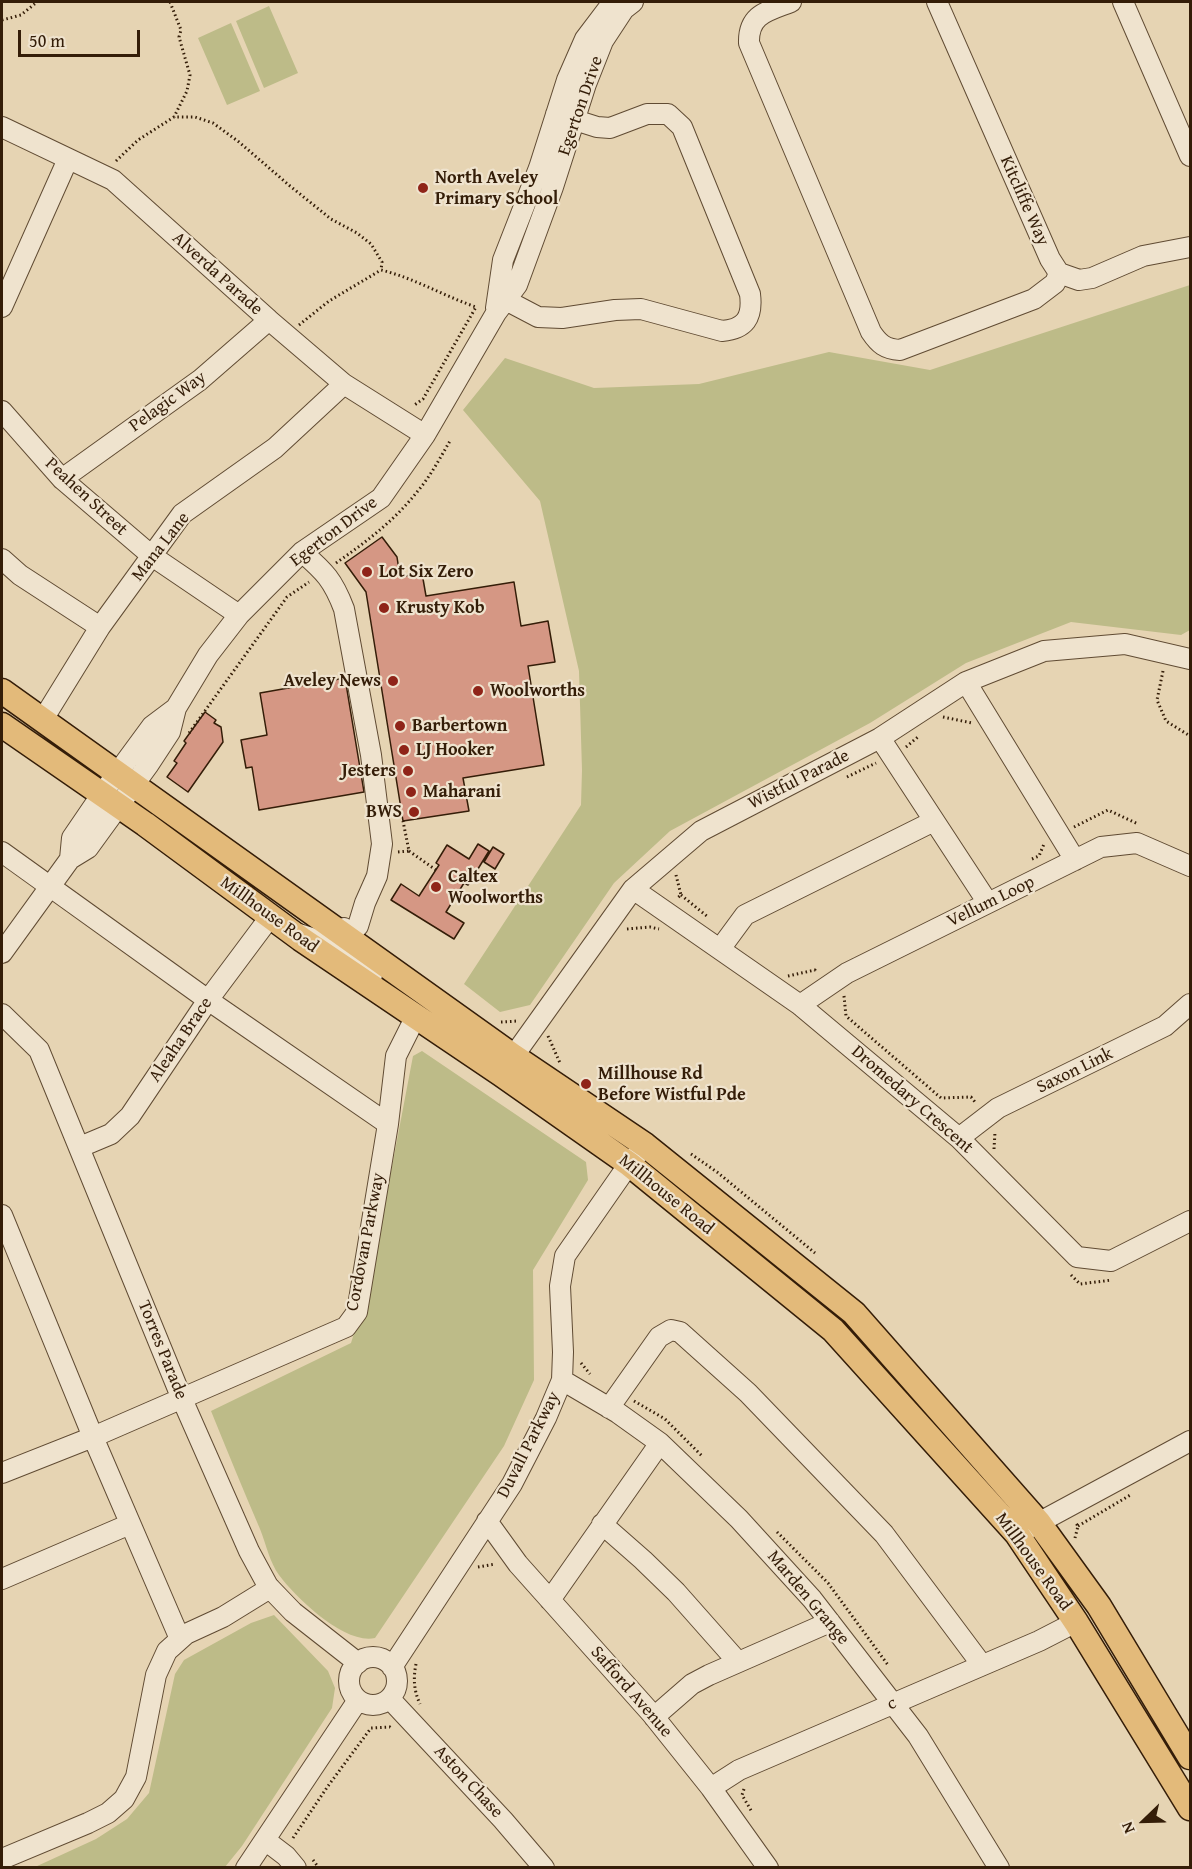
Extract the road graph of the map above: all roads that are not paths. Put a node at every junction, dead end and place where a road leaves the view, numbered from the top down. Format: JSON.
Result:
{"nodes":[{"id":1,"x":613,"y":2,"type":"edge"},
{"id":2,"x":633,"y":2,"type":"edge"},
{"id":3,"x":791,"y":2,"type":"edge"},
{"id":4,"x":937,"y":2,"type":"edge"},
{"id":5,"x":1123,"y":2,"type":"edge"},
{"id":6,"x":565,"y":117,"type":"junction"},
{"id":7,"x":2,"y":127,"type":"edge"},
{"id":8,"x":1191,"y":156,"type":"edge"},
{"id":9,"x":68,"y":159,"type":"junction"},
{"id":10,"x":1191,"y":248,"type":"edge"},
{"id":11,"x":1059,"y":273,"type":"junction"},
{"id":12,"x":500,"y":303,"type":"junction"},
{"id":13,"x":2,"y":307,"type":"edge"},
{"id":14,"x":269,"y":320,"type":"junction"},
{"id":15,"x":344,"y":384,"type":"junction"},
{"id":16,"x":2,"y":411,"type":"edge"},
{"id":17,"x":425,"y":435,"type":"junction"},
{"id":18,"x":62,"y":479,"type":"junction"},
{"id":19,"x":302,"y":552,"type":"junction"},
{"id":20,"x":152,"y":556,"type":"junction"},
{"id":21,"x":2,"y":559,"type":"edge"},
{"id":22,"x":239,"y":615,"type":"junction"},
{"id":23,"x":100,"y":627,"type":"junction"},
{"id":24,"x":1191,"y":659,"type":"edge"},
{"id":25,"x":966,"y":682,"type":"junction"},
{"id":26,"x":2,"y":691,"type":"edge"},
{"id":27,"x":42,"y":721,"type":"junction"},
{"id":28,"x":2,"y":725,"type":"edge"},
{"id":29,"x":880,"y":738,"type":"junction"},
{"id":30,"x":125,"y":780,"type":"junction"},
{"id":31,"x":111,"y":800,"type":"junction"},
{"id":32,"x":934,"y":821,"type":"junction"},
{"id":33,"x":2,"y":852,"type":"edge"},
{"id":34,"x":1075,"y":860,"type":"junction"},
{"id":35,"x":1191,"y":866,"type":"edge"},
{"id":36,"x":50,"y":887,"type":"junction"},
{"id":37,"x":633,"y":889,"type":"junction"},
{"id":38,"x":988,"y":903,"type":"junction"},
{"id":39,"x":270,"y":917,"type":"junction"},
{"id":40,"x":294,"y":934,"type":"junction"},
{"id":41,"x":343,"y":937,"type":"junction"},
{"id":42,"x":725,"y":941,"type":"junction"},
{"id":43,"x":2,"y":953,"type":"edge"},
{"id":44,"x":389,"y":998,"type":"junction"},
{"id":45,"x":208,"y":1000,"type":"junction"},
{"id":46,"x":1191,"y":1004,"type":"edge"},
{"id":47,"x":800,"y":1005,"type":"junction"},
{"id":48,"x":2,"y":1014,"type":"edge"},
{"id":49,"x":416,"y":1016,"type":"junction"},
{"id":50,"x":507,"y":1065,"type":"junction"},
{"id":51,"x":388,"y":1124,"type":"junction"},
{"id":52,"x":959,"y":1138,"type":"junction"},
{"id":53,"x":645,"y":1146,"type":"junction"},
{"id":54,"x":80,"y":1147,"type":"junction"},
{"id":55,"x":629,"y":1164,"type":"junction"},
{"id":56,"x":2,"y":1215,"type":"edge"},
{"id":57,"x":1191,"y":1221,"type":"edge"},
{"id":58,"x":854,"y":1313,"type":"junction"},
{"id":59,"x":834,"y":1330,"type":"junction"},
{"id":60,"x":562,"y":1380,"type":"junction"},
{"id":61,"x":182,"y":1399,"type":"junction"},
{"id":62,"x":615,"y":1400,"type":"junction"},
{"id":63,"x":93,"y":1437,"type":"junction"},
{"id":64,"x":1191,"y":1441,"type":"edge"},
{"id":65,"x":660,"y":1443,"type":"junction"},
{"id":66,"x":2,"y":1473,"type":"edge"},
{"id":67,"x":487,"y":1521,"type":"junction"},
{"id":68,"x":1039,"y":1522,"type":"junction"},
{"id":69,"x":130,"y":1524,"type":"junction"},
{"id":70,"x":602,"y":1524,"type":"junction"},
{"id":71,"x":1017,"y":1534,"type":"junction"},
{"id":72,"x":2,"y":1579,"type":"edge"},
{"id":73,"x":270,"y":1588,"type":"junction"},
{"id":74,"x":550,"y":1600,"type":"junction"},
{"id":75,"x":830,"y":1622,"type":"junction"},
{"id":76,"x":1076,"y":1622,"type":"junction"},
{"id":77,"x":180,"y":1640,"type":"junction"},
{"id":78,"x":738,"y":1662,"type":"junction"},
{"id":79,"x":358,"y":1663,"type":"junction"},
{"id":80,"x":982,"y":1665,"type":"junction"},
{"id":81,"x":392,"y":1666,"type":"junction"},
{"id":82,"x":390,"y":1699,"type":"junction"},
{"id":83,"x":358,"y":1700,"type":"junction"},
{"id":84,"x":893,"y":1704,"type":"junction"},
{"id":85,"x":654,"y":1717,"type":"junction"},
{"id":86,"x":1191,"y":1757,"type":"edge"},
{"id":87,"x":711,"y":1788,"type":"junction"},
{"id":88,"x":1191,"y":1808,"type":"edge"},
{"id":89,"x":265,"y":1840,"type":"junction"},
{"id":90,"x":2,"y":1859,"type":"edge"},
{"id":91,"x":289,"y":1861,"type":"edge"},
{"id":92,"x":5,"y":1868,"type":"edge"},
{"id":93,"x":246,"y":1868,"type":"edge"},
{"id":94,"x":544,"y":1868,"type":"edge"},
{"id":95,"x":768,"y":1868,"type":"edge"},
{"id":96,"x":999,"y":1868,"type":"edge"}],
"edges":[{"from":1,"to":6,"type":"street","name":"Egerton Drive"},
{"from":2,"to":6,"type":"street","name":"Egerton Drive"},
{"from":3,"to":11,"type":"street"},
{"from":4,"to":11,"type":"street","name":"Kitcliffe Way"},
{"from":5,"to":8,"type":"street"},
{"from":6,"to":12,"type":"street","name":"Egerton Drive"},
{"from":6,"to":12,"type":"street"},
{"from":7,"to":9,"type":"street","name":"Alverda Parade"},
{"from":9,"to":13,"type":"street"},
{"from":9,"to":14,"type":"street","name":"Alverda Parade"},
{"from":10,"to":11,"type":"street"},
{"from":12,"to":17,"type":"street","name":"Egerton Drive"},
{"from":14,"to":15,"type":"street","name":"Alverda Parade"},
{"from":14,"to":18,"type":"street","name":"Pelagic Way"},
{"from":15,"to":17,"type":"street","name":"Alverda Parade"},
{"from":15,"to":20,"type":"street","name":"Mana Lane"},
{"from":16,"to":18,"type":"street","name":"Peahen Street"},
{"from":17,"to":19,"type":"street","name":"Egerton Drive"},
{"from":18,"to":20,"type":"street","name":"Peahen Street"},
{"from":19,"to":22,"type":"street","name":"Egerton Drive"},
{"from":19,"to":41,"type":"street"},
{"from":20,"to":22,"type":"street","name":"Peahen Street"},
{"from":20,"to":23,"type":"street","name":"Mana Lane"},
{"from":21,"to":23,"type":"street"},
{"from":22,"to":30,"type":"street","name":"Egerton Drive"},
{"from":23,"to":27,"type":"street","name":"Mana Lane"},
{"from":24,"to":25,"type":"street","name":"Wistful Parade"},
{"from":25,"to":29,"type":"street","name":"Wistful Parade"},
{"from":25,"to":34,"type":"street"},
{"from":26,"to":27,"type":"main road","name":"Millhouse Road"},
{"from":27,"to":30,"type":"main road","name":"Millhouse Road"},
{"from":28,"to":31,"type":"main road","name":"Millhouse Road"},
{"from":29,"to":32,"type":"street"},
{"from":29,"to":37,"type":"street","name":"Wistful Parade"},
{"from":30,"to":31,"type":"street","name":"Egerton Drive"},
{"from":30,"to":41,"type":"main road","name":"Millhouse Road"},
{"from":31,"to":36,"type":"street","name":"Egerton Drive"},
{"from":31,"to":39,"type":"main road","name":"Millhouse Road"},
{"from":32,"to":38,"type":"street"},
{"from":32,"to":42,"type":"street"},
{"from":33,"to":36,"type":"street"},
{"from":34,"to":35,"type":"street","name":"Vellum Loop"},
{"from":34,"to":38,"type":"street","name":"Vellum Loop"},
{"from":36,"to":43,"type":"street","name":"Egerton Drive"},
{"from":36,"to":45,"type":"street"},
{"from":37,"to":42,"type":"street","name":"Dromedary Crescent"},
{"from":37,"to":50,"type":"street","name":"Wistful Parade"},
{"from":38,"to":47,"type":"street","name":"Vellum Loop"},
{"from":39,"to":40,"type":"main road","name":"Millhouse Road"},
{"from":39,"to":45,"type":"street","name":"Aleaha Brace"},
{"from":40,"to":41,"type":"street"},
{"from":40,"to":44,"type":"main road","name":"Millhouse Road"},
{"from":41,"to":44,"type":"street"},
{"from":41,"to":50,"type":"main road","name":"Millhouse Road"},
{"from":42,"to":47,"type":"street","name":"Dromedary Crescent"},
{"from":44,"to":49,"type":"main road","name":"Millhouse Road"},
{"from":45,"to":51,"type":"street"},
{"from":45,"to":54,"type":"street","name":"Aleaha Brace"},
{"from":46,"to":52,"type":"street","name":"Saxon Link"},
{"from":47,"to":52,"type":"street","name":"Dromedary Crescent"},
{"from":48,"to":54,"type":"street","name":"Torres Parade"},
{"from":49,"to":50,"type":"main road","name":"Millhouse Road"},
{"from":49,"to":51,"type":"street","name":"Cordovan Parkway"},
{"from":50,"to":53,"type":"main road","name":"Millhouse Road"},
{"from":50,"to":55,"type":"main road","name":"Millhouse Road"},
{"from":51,"to":61,"type":"street","name":"Cordovan Parkway"},
{"from":52,"to":57,"type":"street","name":"Dromedary Crescent"},
{"from":53,"to":55,"type":"street","name":"Duvall Parkway"},
{"from":53,"to":58,"type":"main road","name":"Millhouse Road"},
{"from":54,"to":61,"type":"street","name":"Torres Parade"},
{"from":55,"to":59,"type":"main road","name":"Millhouse Road"},
{"from":55,"to":60,"type":"street","name":"Duvall Parkway"},
{"from":56,"to":63,"type":"street"},
{"from":58,"to":59,"type":"main road"},
{"from":58,"to":68,"type":"main road","name":"Millhouse Road"},
{"from":59,"to":71,"type":"main road","name":"Millhouse Road"},
{"from":60,"to":62,"type":"street","name":"Marden Grange"},
{"from":60,"to":67,"type":"street","name":"Duvall Parkway"},
{"from":61,"to":63,"type":"street","name":"Cordovan Parkway"},
{"from":61,"to":73,"type":"street","name":"Torres Parade"},
{"from":62,"to":65,"type":"street","name":"Marden Grange"},
{"from":62,"to":80,"type":"street"},
{"from":63,"to":66,"type":"street","name":"Cordovan Parkway"},
{"from":63,"to":69,"type":"street"},
{"from":64,"to":68,"type":"street"},
{"from":65,"to":70,"type":"street"},
{"from":65,"to":75,"type":"street","name":"Marden Grange"},
{"from":67,"to":74,"type":"street","name":"Safford Avenue"},
{"from":67,"to":81,"type":"street","name":"Duvall Parkway"},
{"from":68,"to":71,"type":"street"},
{"from":68,"to":86,"type":"main road","name":"Millhouse Road"},
{"from":69,"to":72,"type":"street"},
{"from":69,"to":77,"type":"street"},
{"from":70,"to":74,"type":"street"},
{"from":70,"to":78,"type":"street"},
{"from":71,"to":76,"type":"main road","name":"Millhouse Road"},
{"from":73,"to":77,"type":"street"},
{"from":73,"to":79,"type":"street","name":"Torres Parade"},
{"from":74,"to":85,"type":"street","name":"Safford Avenue"},
{"from":75,"to":78,"type":"street"},
{"from":75,"to":84,"type":"street","name":"Marden Grange"},
{"from":76,"to":80,"type":"street","name":"c"},
{"from":76,"to":88,"type":"main road","name":"Millhouse Road"},
{"from":77,"to":90,"type":"street"},
{"from":78,"to":85,"type":"street"},
{"from":79,"to":81,"type":"street"},
{"from":79,"to":83,"type":"street"},
{"from":80,"to":84,"type":"street","name":"c"},
{"from":81,"to":82,"type":"street"},
{"from":82,"to":83,"type":"street"},
{"from":82,"to":94,"type":"street","name":"Aston Chase"},
{"from":83,"to":89,"type":"street"},
{"from":84,"to":87,"type":"street","name":"c"},
{"from":84,"to":96,"type":"street","name":"Marden Grange"},
{"from":85,"to":87,"type":"street","name":"Safford Avenue"},
{"from":87,"to":95,"type":"street","name":"Safford Avenue"},
{"from":89,"to":91,"type":"street"},
{"from":89,"to":93,"type":"street"},
{"from":90,"to":92,"type":"street"}]}
